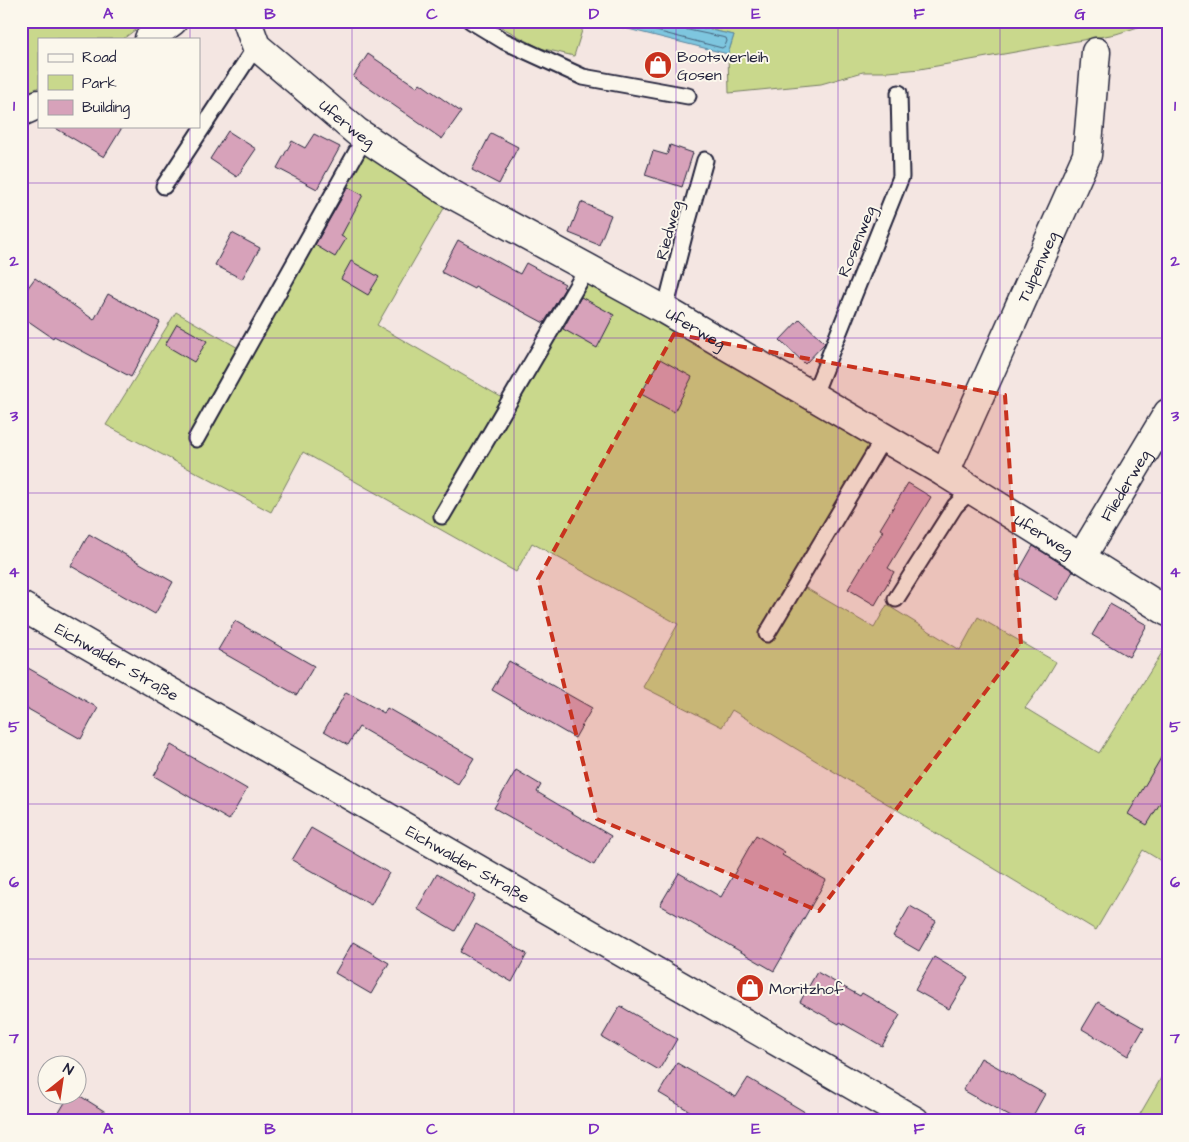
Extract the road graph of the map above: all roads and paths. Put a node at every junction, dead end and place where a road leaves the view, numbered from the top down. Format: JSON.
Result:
{"nodes":[{"id":1,"x":173,"y":21,"type":"edge"},
{"id":2,"x":470,"y":21,"type":"edge"},
{"id":3,"x":252,"y":33,"type":"edge"},
{"id":4,"x":150,"y":38,"type":"edge"},
{"id":5,"x":1096,"y":52,"type":"dead end"},
{"id":6,"x":899,"y":93,"type":"dead end"},
{"id":7,"x":688,"y":96,"type":"dead end"},
{"id":8,"x":38,"y":104,"type":"edge"},
{"id":9,"x":21,"y":112,"type":"edge"},
{"id":10,"x":200,"y":123,"type":"edge"},
{"id":11,"x":197,"y":128,"type":"edge"},
{"id":12,"x":365,"y":137,"type":"junction"},
{"id":13,"x":705,"y":160,"type":"dead end"},
{"id":14,"x":164,"y":186,"type":"dead end"},
{"id":15,"x":588,"y":268,"type":"junction"},
{"id":16,"x":666,"y":310,"type":"junction"},
{"id":17,"x":813,"y":397,"type":"junction"},
{"id":18,"x":1168,"y":413,"type":"edge"},
{"id":19,"x":884,"y":437,"type":"junction"},
{"id":20,"x":196,"y":439,"type":"dead end"},
{"id":21,"x":945,"y":473,"type":"junction"},
{"id":22,"x":977,"y":493,"type":"junction"},
{"id":23,"x":442,"y":516,"type":"dead end"},
{"id":24,"x":1081,"y":558,"type":"junction"},
{"id":25,"x":896,"y":599,"type":"dead end"},
{"id":26,"x":21,"y":606,"type":"edge"},
{"id":27,"x":1168,"y":612,"type":"edge"},
{"id":28,"x":767,"y":634,"type":"dead end"},
{"id":29,"x":915,"y":1121,"type":"edge"}],
"edges":[{"from":1,"to":4,"type":"street"},
{"from":2,"to":7,"type":"lane"},
{"from":3,"to":10,"type":"lane"},
{"from":3,"to":12,"type":"street","name":"Uferweg"},
{"from":5,"to":21,"type":"street","name":"Tulpenweg"},
{"from":6,"to":17,"type":"lane","name":"Rosenweg"},
{"from":8,"to":9,"type":"street"},
{"from":11,"to":14,"type":"lane"},
{"from":12,"to":15,"type":"street","name":"Uferweg"},
{"from":12,"to":20,"type":"lane"},
{"from":13,"to":16,"type":"lane","name":"Riedweg"},
{"from":15,"to":16,"type":"street","name":"Uferweg"},
{"from":15,"to":23,"type":"lane"},
{"from":16,"to":17,"type":"street","name":"Uferweg"},
{"from":17,"to":19,"type":"street","name":"Uferweg"},
{"from":18,"to":24,"type":"street","name":"Fliederweg"},
{"from":19,"to":21,"type":"street","name":"Uferweg"},
{"from":19,"to":28,"type":"lane"},
{"from":21,"to":22,"type":"street","name":"Uferweg"},
{"from":22,"to":24,"type":"street","name":"Uferweg"},
{"from":22,"to":25,"type":"lane"},
{"from":24,"to":27,"type":"street","name":"Uferweg"},
{"from":26,"to":29,"type":"street","name":"Eichwalder Straße"}]}
